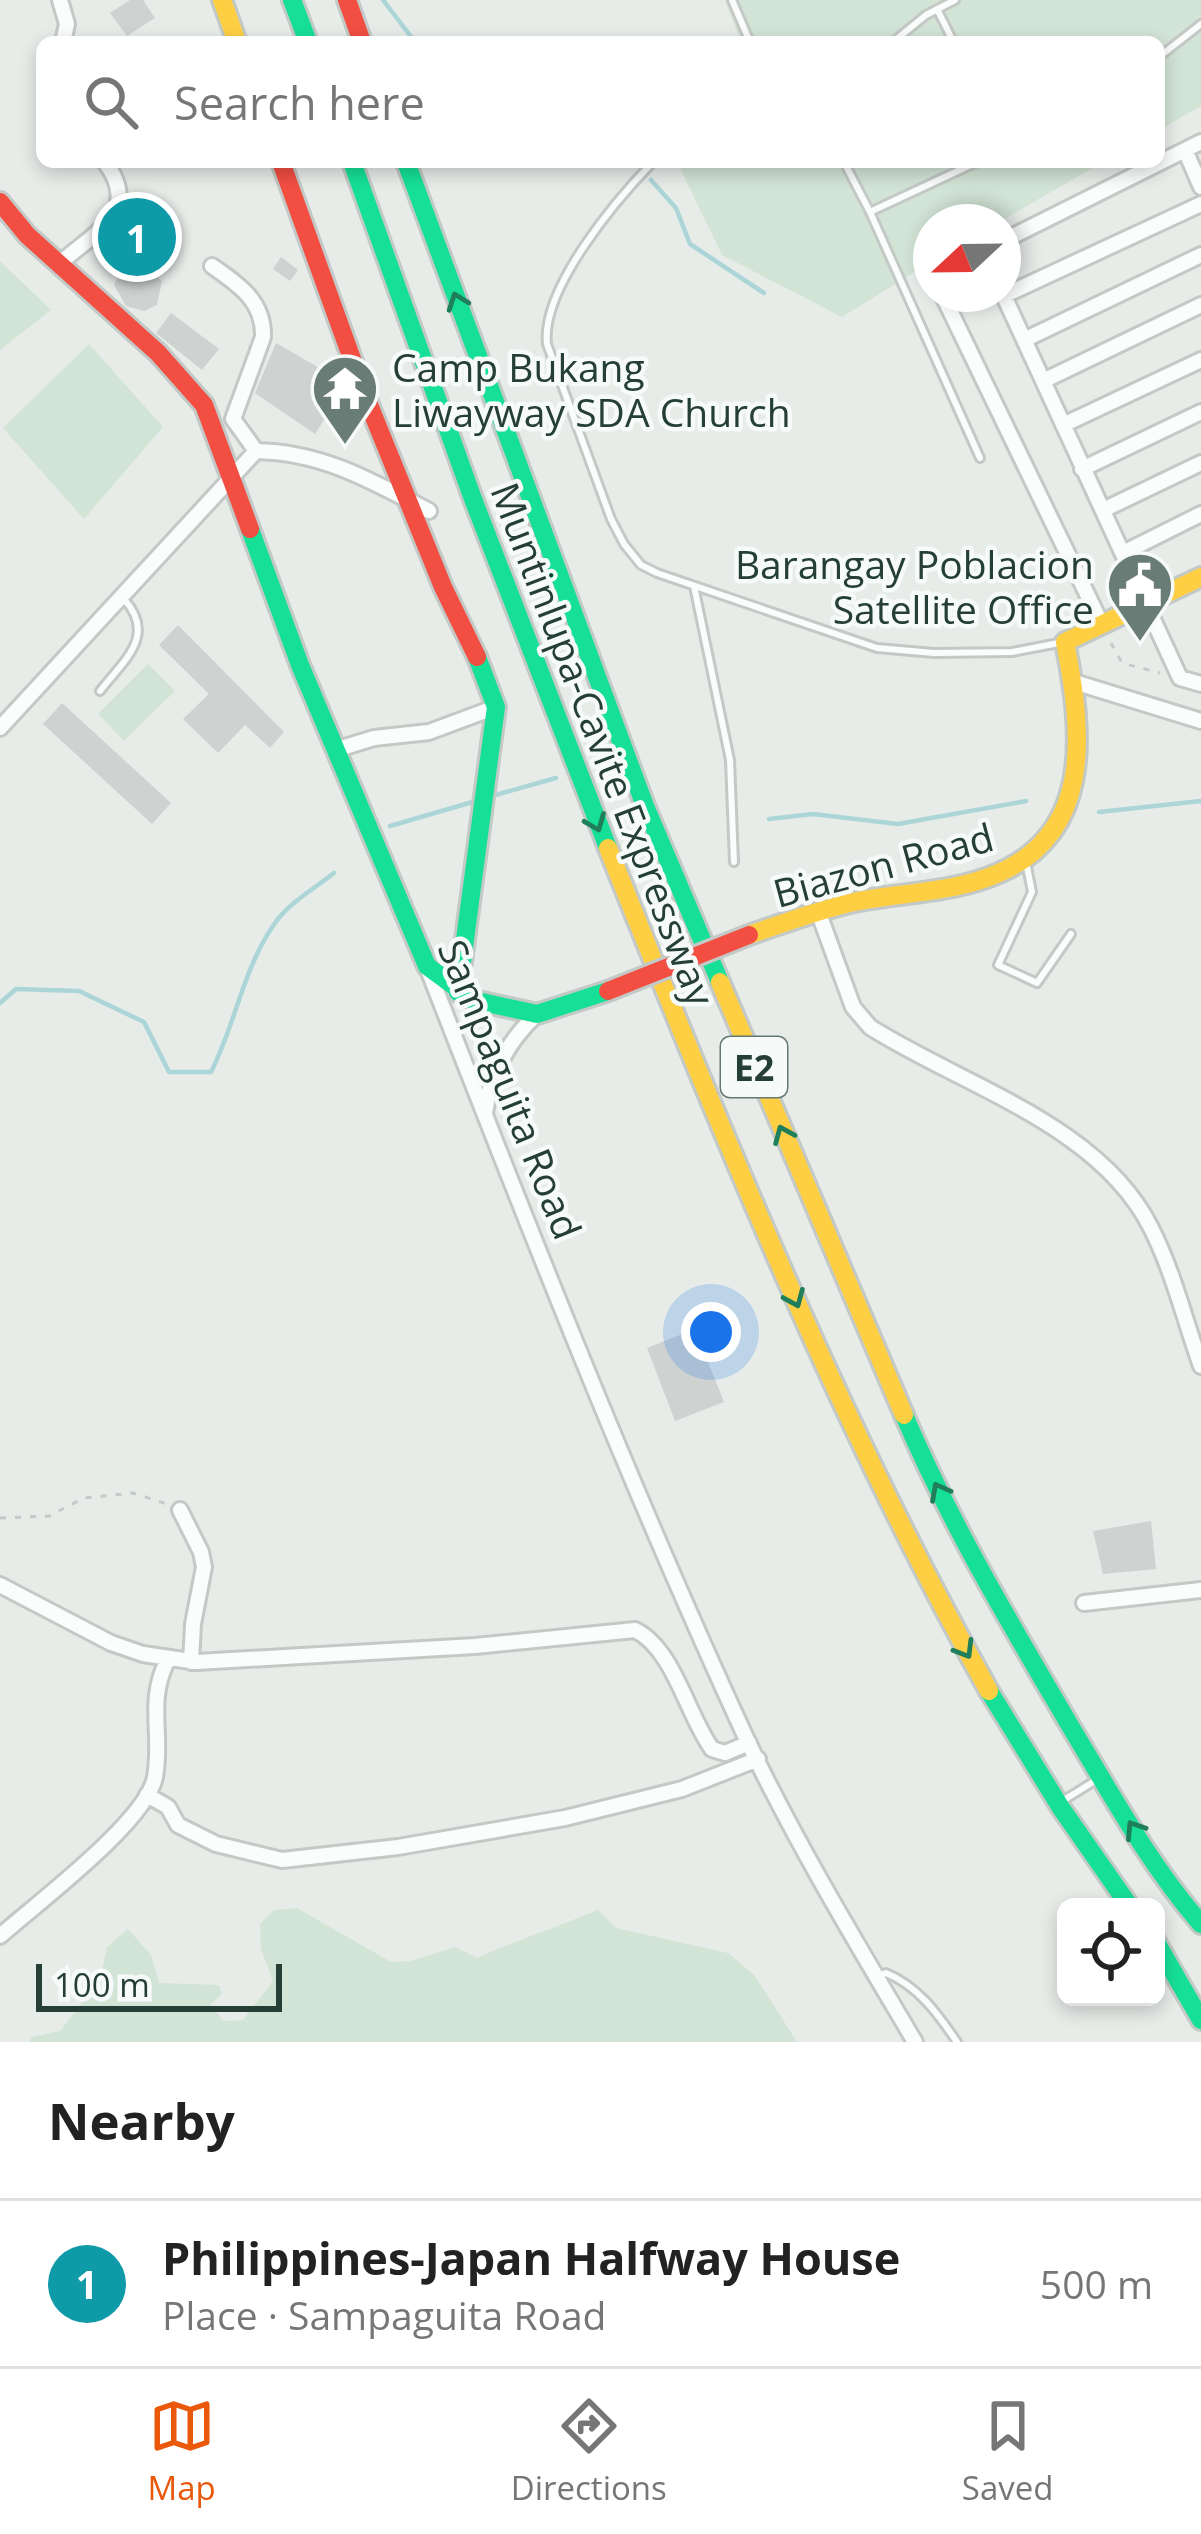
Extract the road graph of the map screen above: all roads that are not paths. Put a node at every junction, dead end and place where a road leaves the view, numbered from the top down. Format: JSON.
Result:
{"nodes":[{"id":1,"x":60,"y":0,"type":"edge"},
{"id":2,"x":222,"y":0,"type":"edge"},
{"id":3,"x":292,"y":0,"type":"edge"},
{"id":4,"x":347,"y":0,"type":"edge"},
{"id":5,"x":732,"y":0,"type":"edge"},
{"id":6,"x":955,"y":0,"type":"edge"},
{"id":7,"x":937,"y":9,"type":"junction"},
{"id":8,"x":1201,"y":24,"type":"edge"},
{"id":9,"x":64,"y":36,"type":"edge"},
{"id":10,"x":235,"y":36,"type":"edge"},
{"id":11,"x":306,"y":36,"type":"edge"},
{"id":12,"x":360,"y":36,"type":"edge"},
{"id":13,"x":747,"y":36,"type":"edge"},
{"id":14,"x":901,"y":36,"type":"edge"},
{"id":15,"x":950,"y":36,"type":"edge"},
{"id":16,"x":1165,"y":52,"type":"edge"},
{"id":17,"x":1201,"y":142,"type":"edge"},
{"id":18,"x":1185,"y":150,"type":"junction"},
{"id":19,"x":1165,"y":160,"type":"edge"},
{"id":20,"x":109,"y":168,"type":"edge"},
{"id":21,"x":283,"y":168,"type":"edge"},
{"id":22,"x":354,"y":168,"type":"edge"},
{"id":23,"x":408,"y":168,"type":"edge"},
{"id":24,"x":648,"y":168,"type":"edge"},
{"id":25,"x":847,"y":168,"type":"edge"},
{"id":26,"x":964,"y":168,"type":"edge"},
{"id":27,"x":1149,"y":168,"type":"edge"},
{"id":28,"x":1201,"y":187,"type":"edge"},
{"id":29,"x":0,"y":202,"type":"edge"},
{"id":30,"x":1201,"y":204,"type":"edge"},
{"id":31,"x":870,"y":212,"type":"junction"},
{"id":32,"x":1021,"y":233,"type":"edge"},
{"id":33,"x":1201,"y":255,"type":"edge"},
{"id":34,"x":58,"y":265,"type":"junction"},
{"id":35,"x":212,"y":266,"type":"dead end"},
{"id":36,"x":1021,"y":287,"type":"edge"},
{"id":37,"x":1201,"y":305,"type":"edge"},
{"id":38,"x":951,"y":312,"type":"edge"},
{"id":39,"x":1011,"y":312,"type":"edge"},
{"id":40,"x":1024,"y":340,"type":"junction"},
{"id":41,"x":1201,"y":360,"type":"edge"},
{"id":42,"x":1043,"y":381,"type":"junction"},
{"id":43,"x":1201,"y":412,"type":"edge"},
{"id":44,"x":233,"y":419,"type":"junction"},
{"id":45,"x":209,"y":421,"type":"junction"},
{"id":46,"x":1063,"y":425,"type":"junction"},
{"id":47,"x":256,"y":451,"type":"junction"},
{"id":48,"x":980,"y":458,"type":"dead end"},
{"id":49,"x":1201,"y":463,"type":"edge"},
{"id":50,"x":1082,"y":469,"type":"junction"},
{"id":51,"x":230,"y":477,"type":"junction"},
{"id":52,"x":407,"y":499,"type":"junction"},
{"id":53,"x":1103,"y":510,"type":"junction"},
{"id":54,"x":429,"y":511,"type":"dead end"},
{"id":55,"x":1201,"y":514,"type":"edge"},
{"id":56,"x":1123,"y":553,"type":"junction"},
{"id":57,"x":1201,"y":577,"type":"edge"},
{"id":58,"x":694,"y":586,"type":"junction"},
{"id":59,"x":123,"y":597,"type":"junction"},
{"id":60,"x":1147,"y":603,"type":"junction"},
{"id":61,"x":1102,"y":625,"type":"junction"},
{"id":62,"x":1065,"y":642,"type":"junction"},
{"id":63,"x":1074,"y":682,"type":"junction"},
{"id":64,"x":1201,"y":683,"type":"edge"},
{"id":65,"x":100,"y":691,"type":"dead end"},
{"id":66,"x":496,"y":707,"type":"junction"},
{"id":67,"x":1201,"y":721,"type":"edge"},
{"id":68,"x":0,"y":728,"type":"edge"},
{"id":69,"x":335,"y":750,"type":"junction"},
{"id":70,"x":1025,"y":859,"type":"junction"},
{"id":71,"x":734,"y":862,"type":"dead end"},
{"id":72,"x":818,"y":911,"type":"junction"},
{"id":73,"x":1070,"y":934,"type":"dead end"},
{"id":74,"x":428,"y":966,"type":"junction"},
{"id":75,"x":458,"y":992,"type":"junction"},
{"id":76,"x":537,"y":1014,"type":"junction"},
{"id":77,"x":485,"y":1116,"type":"junction"},
{"id":78,"x":1201,"y":1366,"type":"edge"},
{"id":79,"x":179,"y":1510,"type":"road end"},
{"id":80,"x":0,"y":1585,"type":"edge"},
{"id":81,"x":1201,"y":1590,"type":"edge"},
{"id":82,"x":1084,"y":1603,"type":"dead end"},
{"id":83,"x":168,"y":1659,"type":"junction"},
{"id":84,"x":191,"y":1662,"type":"junction"},
{"id":85,"x":749,"y":1743,"type":"junction"},
{"id":86,"x":758,"y":1759,"type":"junction"},
{"id":87,"x":1101,"y":1777,"type":"junction"},
{"id":88,"x":147,"y":1795,"type":"junction"},
{"id":89,"x":1058,"y":1804,"type":"junction"},
{"id":90,"x":1124,"y":1898,"type":"edge"},
{"id":91,"x":1201,"y":1924,"type":"edge"},
{"id":92,"x":0,"y":1936,"type":"edge"},
{"id":93,"x":1165,"y":1958,"type":"edge"},
{"id":94,"x":878,"y":1976,"type":"junction"},
{"id":95,"x":1201,"y":2020,"type":"edge"},
{"id":96,"x":916,"y":2042,"type":"edge"},
{"id":97,"x":957,"y":2042,"type":"edge"}],
"edges":[{"from":1,"to":9,"type":"street"},
{"from":2,"to":10,"type":"main road"},
{"from":3,"to":11,"type":"main road"},
{"from":4,"to":12,"type":"main road"},
{"from":5,"to":13,"type":"lane"},
{"from":6,"to":7,"type":"lane"},
{"from":7,"to":14,"type":"lane"},
{"from":7,"to":15,"type":"lane"},
{"from":8,"to":16,"type":"lane"},
{"from":17,"to":18,"type":"street"},
{"from":18,"to":19,"type":"street"},
{"from":18,"to":28,"type":"street"},
{"from":20,"to":34,"type":"street"},
{"from":21,"to":52,"type":"main road"},
{"from":22,"to":89,"type":"main road","name":"Muntinlupa-Cavite Expressway","number":"E2","one_way":true},
{"from":87,"to":23,"type":"main road","name":"Muntinlupa-Cavite Expressway","number":"E2","one_way":true},
{"from":24,"to":58,"type":"lane"},
{"from":25,"to":31,"type":"lane"},
{"from":26,"to":31,"type":"lane"},
{"from":27,"to":32,"type":"street"},
{"from":29,"to":34,"type":"main road","name":"Sampaguita Road"},
{"from":30,"to":36,"type":"street"},
{"from":31,"to":48,"type":"lane"},
{"from":33,"to":40,"type":"street"},
{"from":34,"to":45,"type":"main road","name":"Sampaguita Road"},
{"from":35,"to":44,"type":"street"},
{"from":37,"to":42,"type":"street"},
{"from":38,"to":61,"type":"street"},
{"from":39,"to":40,"type":"street"},
{"from":40,"to":42,"type":"street"},
{"from":41,"to":46,"type":"street"},
{"from":42,"to":46,"type":"street"},
{"from":43,"to":50,"type":"street"},
{"from":44,"to":45,"type":"street"},
{"from":44,"to":47,"type":"street"},
{"from":45,"to":51,"type":"main road","name":"Sampaguita Road"},
{"from":46,"to":50,"type":"street"},
{"from":47,"to":51,"type":"street"},
{"from":47,"to":52,"type":"street"},
{"from":49,"to":53,"type":"street"},
{"from":50,"to":53,"type":"street"},
{"from":51,"to":59,"type":"street"},
{"from":51,"to":69,"type":"main road","name":"Sampaguita Road"},
{"from":52,"to":54,"type":"street"},
{"from":52,"to":66,"type":"main road"},
{"from":53,"to":56,"type":"street"},
{"from":55,"to":56,"type":"street"},
{"from":56,"to":60,"type":"street"},
{"from":57,"to":60,"type":"main road"},
{"from":58,"to":62,"type":"lane"},
{"from":58,"to":71,"type":"lane"},
{"from":59,"to":65,"type":"lane"},
{"from":59,"to":68,"type":"street"},
{"from":60,"to":61,"type":"main road"},
{"from":60,"to":64,"type":"street"},
{"from":61,"to":62,"type":"main road"},
{"from":62,"to":63,"type":"main road","name":"Biazon Road"},
{"from":63,"to":67,"type":"street"},
{"from":63,"to":70,"type":"main road","name":"Biazon Road"},
{"from":66,"to":69,"type":"street"},
{"from":66,"to":75,"type":"main road"},
{"from":69,"to":74,"type":"main road","name":"Sampaguita Road"},
{"from":70,"to":72,"type":"main road","name":"Biazon Road"},
{"from":70,"to":73,"type":"lane"},
{"from":72,"to":76,"type":"main road","name":"Biazon Road","bridge":true},
{"from":72,"to":78,"type":"street"},
{"from":74,"to":75,"type":"main road"},
{"from":74,"to":77,"type":"street","name":"Sampaguita Road"},
{"from":75,"to":76,"type":"main road"},
{"from":76,"to":77,"type":"street"},
{"from":77,"to":85,"type":"street","name":"Sampaguita Road"},
{"from":79,"to":84,"type":"street"},
{"from":80,"to":83,"type":"street"},
{"from":81,"to":82,"type":"street"},
{"from":83,"to":84,"type":"street"},
{"from":83,"to":88,"type":"street"},
{"from":84,"to":85,"type":"street"},
{"from":85,"to":86,"type":"street","name":"Sampaguita Road"},
{"from":86,"to":88,"type":"street"},
{"from":86,"to":94,"type":"street","name":"Sampaguita Road"},
{"from":87,"to":89,"type":"lane"},
{"from":91,"to":87,"type":"main road","name":"Muntinlupa-Cavite Expressway","number":"E2","one_way":true},
{"from":88,"to":92,"type":"street"},
{"from":89,"to":90,"type":"main road","name":"Muntinlupa-Cavite Expressway","number":"E2"},
{"from":93,"to":95,"type":"main road"},
{"from":94,"to":96,"type":"street","name":"Sampaguita Road"},
{"from":94,"to":97,"type":"lane"}]}
